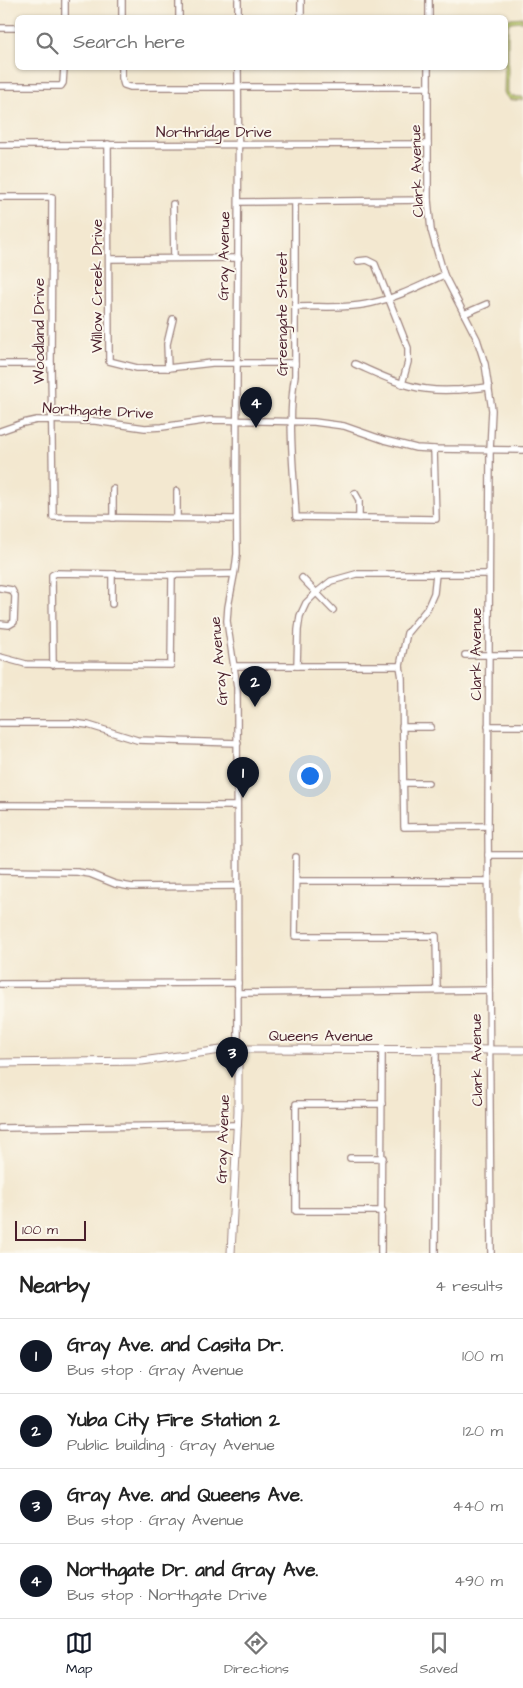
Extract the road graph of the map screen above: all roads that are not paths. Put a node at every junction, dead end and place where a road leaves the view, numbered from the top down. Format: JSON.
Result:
{"nodes":[{"id":1,"x":65,"y":0,"type":"edge"},
{"id":2,"x":122,"y":0,"type":"edge"},
{"id":3,"x":238,"y":0,"type":"edge"},
{"id":4,"x":301,"y":0,"type":"edge"},
{"id":5,"x":429,"y":0,"type":"edge"},
{"id":6,"x":179,"y":1,"type":"edge"},
{"id":7,"x":65,"y":15,"type":"edge"},
{"id":8,"x":122,"y":15,"type":"edge"},
{"id":9,"x":179,"y":15,"type":"edge"},
{"id":10,"x":238,"y":15,"type":"edge"},
{"id":11,"x":301,"y":15,"type":"edge"},
{"id":12,"x":429,"y":15,"type":"edge"},
{"id":13,"x":0,"y":28,"type":"edge"},
{"id":14,"x":15,"y":28,"type":"edge"},
{"id":15,"x":64,"y":70,"type":"edge"},
{"id":16,"x":122,"y":70,"type":"edge"},
{"id":17,"x":238,"y":70,"type":"edge"},
{"id":18,"x":428,"y":70,"type":"edge"},
{"id":19,"x":0,"y":86,"type":"edge"},
{"id":20,"x":239,"y":87,"type":"junction"},
{"id":21,"x":428,"y":87,"type":"junction"},
{"id":22,"x":108,"y":144,"type":"junction"},
{"id":23,"x":428,"y":144,"type":"junction"},
{"id":24,"x":0,"y":145,"type":"edge"},
{"id":25,"x":239,"y":145,"type":"junction"},
{"id":26,"x":0,"y":197,"type":"edge"},
{"id":27,"x":428,"y":200,"type":"junction"},
{"id":28,"x":239,"y":202,"type":"junction"},
{"id":29,"x":294,"y":202,"type":"junction"},
{"id":30,"x":173,"y":204,"type":"dead end"},
{"id":31,"x":174,"y":258,"type":"junction"},
{"id":32,"x":239,"y":258,"type":"junction"},
{"id":33,"x":109,"y":259,"type":"junction"},
{"id":34,"x":358,"y":261,"type":"dead end"},
{"id":35,"x":444,"y":274,"type":"junction"},
{"id":36,"x":389,"y":299,"type":"junction"},
{"id":37,"x":487,"y":304,"type":"dead end"},
{"id":38,"x":295,"y":307,"type":"junction"},
{"id":39,"x":464,"y":314,"type":"junction"},
{"id":40,"x":173,"y":319,"type":"dead end"},
{"id":41,"x":236,"y":363,"type":"junction"},
{"id":42,"x":295,"y":363,"type":"junction"},
{"id":43,"x":0,"y":364,"type":"edge"},
{"id":44,"x":51,"y":364,"type":"junction"},
{"id":45,"x":355,"y":364,"type":"dead end"},
{"id":46,"x":168,"y":368,"type":"junction"},
{"id":47,"x":402,"y":384,"type":"junction"},
{"id":48,"x":489,"y":387,"type":"junction"},
{"id":49,"x":51,"y":420,"type":"junction"},
{"id":50,"x":236,"y":421,"type":"junction"},
{"id":51,"x":292,"y":421,"type":"junction"},
{"id":52,"x":0,"y":431,"type":"edge"},
{"id":53,"x":434,"y":449,"type":"junction"},
{"id":54,"x":490,"y":450,"type":"junction"},
{"id":55,"x":523,"y":450,"type":"edge"},
{"id":56,"x":113,"y":489,"type":"dead end"},
{"id":57,"x":177,"y":491,"type":"dead end"},
{"id":58,"x":355,"y":493,"type":"dead end"},
{"id":59,"x":113,"y":518,"type":"junction"},
{"id":60,"x":178,"y":518,"type":"junction"},
{"id":61,"x":359,"y":518,"type":"junction"},
{"id":62,"x":236,"y":519,"type":"junction"},
{"id":63,"x":112,"y":574,"type":"junction"},
{"id":64,"x":234,"y":574,"type":"junction"},
{"id":65,"x":436,"y":574,"type":"junction"},
{"id":66,"x":489,"y":574,"type":"junction"},
{"id":67,"x":172,"y":575,"type":"junction"},
{"id":68,"x":302,"y":578,"type":"dead end"},
{"id":69,"x":0,"y":588,"type":"edge"},
{"id":70,"x":316,"y":592,"type":"junction"},
{"id":71,"x":112,"y":604,"type":"dead end"},
{"id":72,"x":333,"y":610,"type":"dead end"},
{"id":73,"x":0,"y":624,"type":"edge"},
{"id":74,"x":465,"y":655,"type":"dead end"},
{"id":75,"x":488,"y":656,"type":"junction"},
{"id":76,"x":523,"y":656,"type":"edge"},
{"id":77,"x":0,"y":657,"type":"edge"},
{"id":78,"x":53,"y":665,"type":"junction"},
{"id":79,"x":235,"y":666,"type":"junction"},
{"id":80,"x":297,"y":666,"type":"junction"},
{"id":81,"x":400,"y":666,"type":"junction"},
{"id":82,"x":0,"y":723,"type":"edge"},
{"id":83,"x":488,"y":726,"type":"junction"},
{"id":84,"x":523,"y":726,"type":"edge"},
{"id":85,"x":402,"y":727,"type":"junction"},
{"id":86,"x":431,"y":727,"type":"dead end"},
{"id":87,"x":238,"y":743,"type":"junction"},
{"id":88,"x":403,"y":782,"type":"junction"},
{"id":89,"x":428,"y":782,"type":"dead end"},
{"id":90,"x":0,"y":805,"type":"edge"},
{"id":91,"x":237,"y":806,"type":"junction"},
{"id":92,"x":488,"y":826,"type":"junction"},
{"id":93,"x":523,"y":855,"type":"edge"},
{"id":94,"x":296,"y":856,"type":"dead end"},
{"id":95,"x":488,"y":856,"type":"junction"},
{"id":96,"x":0,"y":871,"type":"edge"},
{"id":97,"x":296,"y":881,"type":"junction"},
{"id":98,"x":488,"y":881,"type":"junction"},
{"id":99,"x":238,"y":886,"type":"junction"},
{"id":100,"x":238,"y":983,"type":"junction"},
{"id":101,"x":0,"y":984,"type":"edge"},
{"id":102,"x":437,"y":990,"type":"junction"},
{"id":103,"x":489,"y":990,"type":"junction"},
{"id":104,"x":238,"y":993,"type":"junction"},
{"id":105,"x":238,"y":1049,"type":"junction"},
{"id":106,"x":382,"y":1050,"type":"junction"},
{"id":107,"x":436,"y":1050,"type":"junction"},
{"id":108,"x":491,"y":1050,"type":"junction"},
{"id":109,"x":523,"y":1050,"type":"edge"},
{"id":110,"x":0,"y":1063,"type":"edge"},
{"id":111,"x":382,"y":1104,"type":"junction"},
{"id":112,"x":238,"y":1125,"type":"junction"},
{"id":113,"x":0,"y":1128,"type":"edge"},
{"id":114,"x":350,"y":1158,"type":"dead end"},
{"id":115,"x":382,"y":1158,"type":"junction"},
{"id":116,"x":383,"y":1211,"type":"junction"},
{"id":117,"x":231,"y":1253,"type":"edge"},
{"id":118,"x":381,"y":1253,"type":"edge"},
{"id":119,"x":435,"y":1253,"type":"edge"},
{"id":120,"x":491,"y":1253,"type":"edge"}],
"edges":[{"from":1,"to":7,"type":"street"},
{"from":2,"to":8,"type":"street"},
{"from":3,"to":10,"type":"street"},
{"from":4,"to":11,"type":"street"},
{"from":5,"to":12,"type":"street"},
{"from":6,"to":9,"type":"street"},
{"from":13,"to":14,"type":"street"},
{"from":15,"to":19,"type":"street"},
{"from":16,"to":20,"type":"street"},
{"from":17,"to":20,"type":"street","name":"Gray Avenue"},
{"from":18,"to":21,"type":"street","name":"Clark Avenue"},
{"from":20,"to":21,"type":"street"},
{"from":20,"to":25,"type":"street","name":"Gray Avenue"},
{"from":21,"to":23,"type":"street","name":"Clark Avenue"},
{"from":22,"to":24,"type":"street","name":"Northridge Drive"},
{"from":22,"to":25,"type":"street","name":"Northridge Drive"},
{"from":22,"to":33,"type":"street","name":"Willow Creek Drive"},
{"from":23,"to":25,"type":"street","name":"Northridge Drive"},
{"from":23,"to":27,"type":"street","name":"Clark Avenue"},
{"from":25,"to":28,"type":"street","name":"Gray Avenue"},
{"from":26,"to":44,"type":"street","name":"Woodland Drive"},
{"from":27,"to":29,"type":"street"},
{"from":27,"to":35,"type":"street","name":"Clark Avenue"},
{"from":28,"to":29,"type":"street"},
{"from":28,"to":32,"type":"street","name":"Gray Avenue"},
{"from":29,"to":38,"type":"street","name":"Greengate Street"},
{"from":30,"to":31,"type":"street"},
{"from":31,"to":32,"type":"street"},
{"from":31,"to":33,"type":"street"},
{"from":32,"to":41,"type":"street","name":"Gray Avenue"},
{"from":33,"to":46,"type":"street","name":"Willow Creek Drive"},
{"from":34,"to":36,"type":"street"},
{"from":35,"to":36,"type":"street"},
{"from":35,"to":39,"type":"street","name":"Clark Avenue"},
{"from":36,"to":38,"type":"street"},
{"from":36,"to":47,"type":"street"},
{"from":37,"to":39,"type":"street"},
{"from":38,"to":42,"type":"street","name":"Greengate Street"},
{"from":39,"to":48,"type":"street","name":"Clark Avenue"},
{"from":40,"to":46,"type":"street"},
{"from":41,"to":42,"type":"street","name":"Willow Creek Drive"},
{"from":41,"to":46,"type":"street","name":"Willow Creek Drive"},
{"from":41,"to":50,"type":"street","name":"Gray Avenue"},
{"from":42,"to":51,"type":"street","name":"Greengate Street"},
{"from":43,"to":44,"type":"street"},
{"from":44,"to":49,"type":"street","name":"Woodland Drive"},
{"from":45,"to":47,"type":"street"},
{"from":47,"to":48,"type":"street"},
{"from":48,"to":54,"type":"street","name":"Clark Avenue"},
{"from":49,"to":50,"type":"street","name":"Northgate Drive"},
{"from":49,"to":52,"type":"street","name":"Northgate Drive"},
{"from":49,"to":59,"type":"street","name":"Woodland Drive"},
{"from":50,"to":51,"type":"street","name":"Northgate Drive"},
{"from":50,"to":62,"type":"street","name":"Gray Avenue"},
{"from":51,"to":53,"type":"street","name":"Northgate Drive"},
{"from":51,"to":61,"type":"street","name":"Greengate Street"},
{"from":53,"to":54,"type":"street","name":"Northgate Drive"},
{"from":53,"to":61,"type":"street"},
{"from":54,"to":55,"type":"street","name":"Northgate Drive"},
{"from":54,"to":66,"type":"street","name":"Clark Avenue"},
{"from":56,"to":59,"type":"street"},
{"from":57,"to":60,"type":"street"},
{"from":58,"to":61,"type":"street"},
{"from":59,"to":60,"type":"street"},
{"from":60,"to":62,"type":"street"},
{"from":62,"to":64,"type":"street","name":"Gray Avenue"},
{"from":63,"to":67,"type":"street"},
{"from":63,"to":71,"type":"street"},
{"from":63,"to":78,"type":"street"},
{"from":64,"to":67,"type":"street"},
{"from":64,"to":79,"type":"street","name":"Gray Avenue"},
{"from":65,"to":66,"type":"street"},
{"from":65,"to":70,"type":"street"},
{"from":65,"to":81,"type":"street"},
{"from":66,"to":75,"type":"street","name":"Clark Avenue"},
{"from":67,"to":78,"type":"street"},
{"from":68,"to":70,"type":"street"},
{"from":69,"to":73,"type":"street"},
{"from":70,"to":72,"type":"street"},
{"from":70,"to":80,"type":"street"},
{"from":74,"to":75,"type":"street"},
{"from":75,"to":76,"type":"street"},
{"from":75,"to":83,"type":"street","name":"Clark Avenue"},
{"from":77,"to":78,"type":"street"},
{"from":79,"to":80,"type":"street"},
{"from":79,"to":87,"type":"street","name":"Gray Avenue"},
{"from":80,"to":81,"type":"street"},
{"from":81,"to":85,"type":"street"},
{"from":82,"to":87,"type":"street"},
{"from":83,"to":84,"type":"street"},
{"from":83,"to":92,"type":"street","name":"Clark Avenue"},
{"from":85,"to":86,"type":"street"},
{"from":85,"to":88,"type":"street"},
{"from":87,"to":91,"type":"street","name":"Gray Avenue"},
{"from":88,"to":89,"type":"street"},
{"from":88,"to":92,"type":"street"},
{"from":90,"to":91,"type":"street"},
{"from":91,"to":99,"type":"street","name":"Gray Avenue"},
{"from":92,"to":95,"type":"street","name":"Clark Avenue"},
{"from":93,"to":95,"type":"street"},
{"from":94,"to":97,"type":"street"},
{"from":95,"to":98,"type":"street","name":"Clark Avenue"},
{"from":96,"to":99,"type":"street"},
{"from":97,"to":98,"type":"street"},
{"from":97,"to":102,"type":"street"},
{"from":98,"to":103,"type":"street","name":"Clark Avenue"},
{"from":99,"to":100,"type":"street","name":"Gray Avenue"},
{"from":100,"to":101,"type":"street"},
{"from":100,"to":104,"type":"street","name":"Gray Avenue"},
{"from":102,"to":103,"type":"street"},
{"from":102,"to":104,"type":"street"},
{"from":103,"to":108,"type":"street","name":"Clark Avenue"},
{"from":104,"to":105,"type":"street","name":"Gray Avenue"},
{"from":105,"to":106,"type":"main road","name":"Queens Avenue"},
{"from":105,"to":110,"type":"main road","name":"Queens Avenue"},
{"from":105,"to":112,"type":"main road","name":"Gray Avenue"},
{"from":106,"to":107,"type":"main road","name":"Queens Avenue"},
{"from":106,"to":111,"type":"street"},
{"from":107,"to":108,"type":"main road","name":"Queens Avenue"},
{"from":107,"to":119,"type":"street"},
{"from":108,"to":109,"type":"main road","name":"Queens Avenue"},
{"from":108,"to":120,"type":"street","name":"Clark Avenue"},
{"from":111,"to":115,"type":"street"},
{"from":111,"to":116,"type":"street"},
{"from":112,"to":113,"type":"street"},
{"from":112,"to":117,"type":"main road","name":"Gray Avenue"},
{"from":114,"to":115,"type":"street"},
{"from":115,"to":116,"type":"street"},
{"from":116,"to":118,"type":"street"}]}
